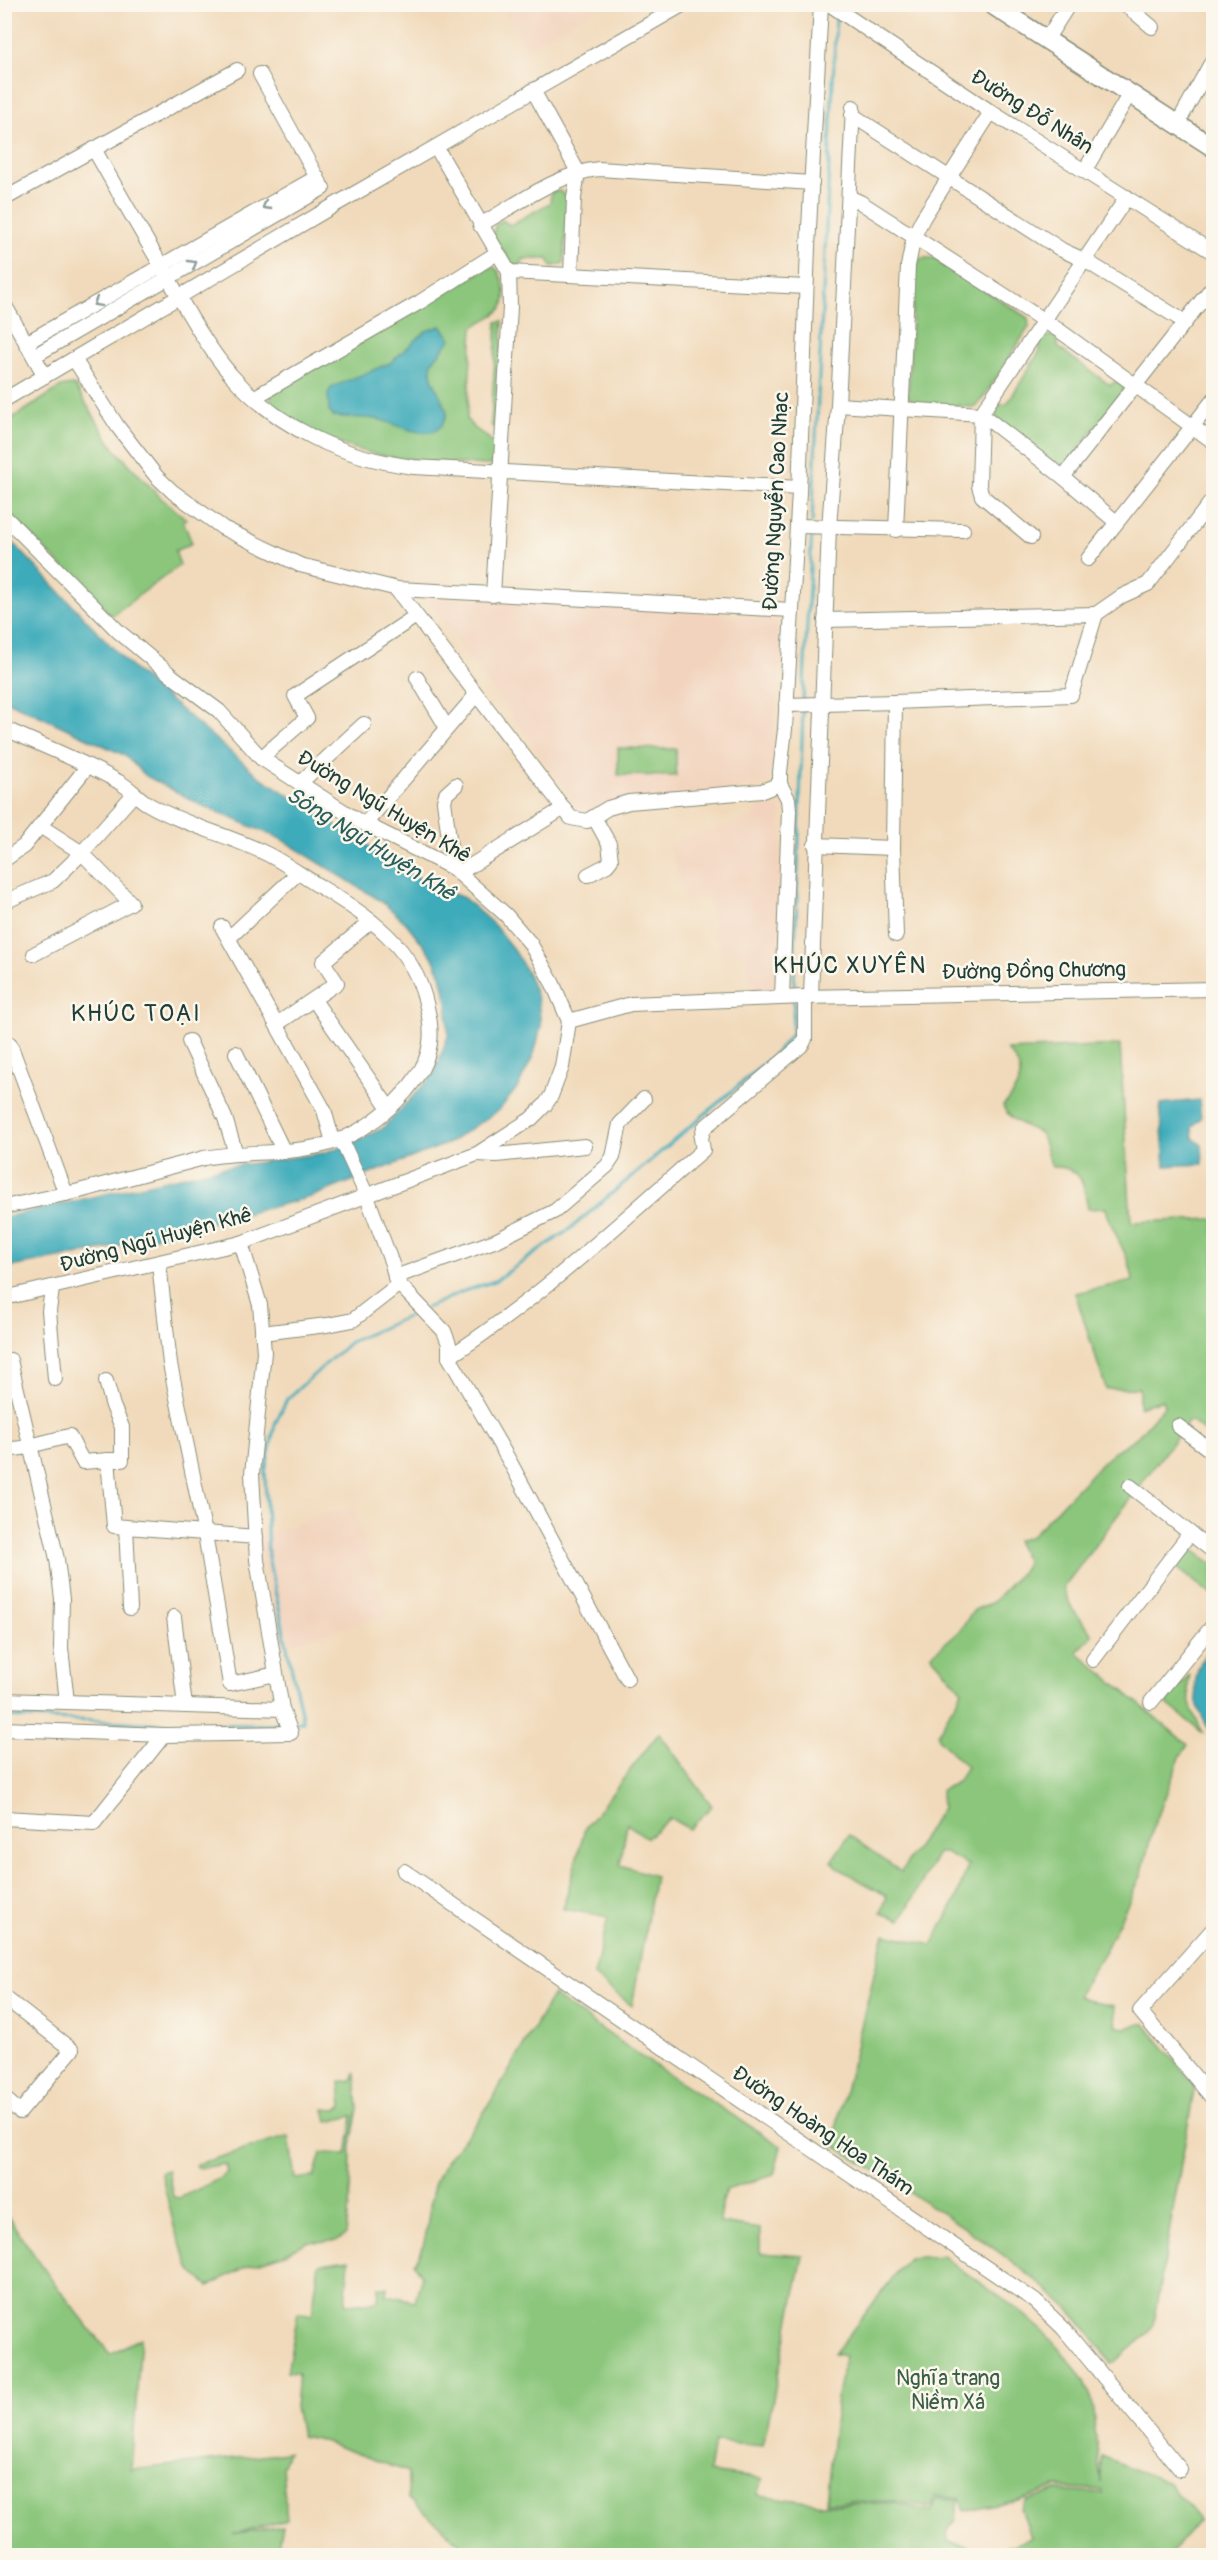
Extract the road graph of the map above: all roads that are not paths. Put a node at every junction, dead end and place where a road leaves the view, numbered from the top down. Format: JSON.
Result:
{"nodes":[{"id":1,"x":684,"y":4,"type":"edge"},
{"id":2,"x":821,"y":4,"type":"edge"},
{"id":3,"x":829,"y":4,"type":"edge"},
{"id":4,"x":991,"y":4,"type":"edge"},
{"id":5,"x":1069,"y":4,"type":"edge"},
{"id":6,"x":1125,"y":4,"type":"edge"},
{"id":7,"x":1152,"y":27,"type":"dead end"},
{"id":8,"x":1046,"y":40,"type":"junction"},
{"id":9,"x":1214,"y":58,"type":"edge"},
{"id":10,"x":237,"y":70,"type":"dead end"},
{"id":11,"x":260,"y":74,"type":"dead end"},
{"id":12,"x":533,"y":90,"type":"junction"},
{"id":13,"x":1130,"y":93,"type":"junction"},
{"id":14,"x":991,"y":112,"type":"junction"},
{"id":15,"x":1178,"y":123,"type":"junction"},
{"id":16,"x":436,"y":147,"type":"junction"},
{"id":17,"x":1214,"y":148,"type":"edge"},
{"id":18,"x":94,"y":149,"type":"junction"},
{"id":19,"x":1085,"y":170,"type":"junction"},
{"id":20,"x":578,"y":172,"type":"junction"},
{"id":21,"x":950,"y":174,"type":"junction"},
{"id":22,"x":320,"y":182,"type":"junction"},
{"id":23,"x":812,"y":183,"type":"junction"},
{"id":24,"x":849,"y":197,"type":"junction"},
{"id":25,"x":1127,"y":197,"type":"junction"},
{"id":26,"x":4,"y":199,"type":"edge"},
{"id":27,"x":333,"y":206,"type":"junction"},
{"id":28,"x":480,"y":225,"type":"junction"},
{"id":29,"x":914,"y":236,"type":"junction"},
{"id":30,"x":497,"y":253,"type":"junction"},
{"id":31,"x":1214,"y":253,"type":"edge"},
{"id":32,"x":1086,"y":261,"type":"junction"},
{"id":33,"x":165,"y":272,"type":"junction"},
{"id":34,"x":509,"y":272,"type":"junction"},
{"id":35,"x":570,"y":275,"type":"junction"},
{"id":36,"x":1214,"y":285,"type":"edge"},
{"id":37,"x":806,"y":287,"type":"junction"},
{"id":38,"x":179,"y":296,"type":"junction"},
{"id":39,"x":4,"y":304,"type":"edge"},
{"id":40,"x":1044,"y":321,"type":"junction"},
{"id":41,"x":1185,"y":322,"type":"junction"},
{"id":42,"x":26,"y":343,"type":"junction"},
{"id":43,"x":34,"y":356,"type":"junction"},
{"id":44,"x":74,"y":359,"type":"junction"},
{"id":45,"x":45,"y":376,"type":"junction"},
{"id":46,"x":1137,"y":385,"type":"junction"},
{"id":47,"x":255,"y":397,"type":"junction"},
{"id":48,"x":1214,"y":399,"type":"edge"},
{"id":49,"x":4,"y":400,"type":"edge"},
{"id":50,"x":838,"y":405,"type":"junction"},
{"id":51,"x":902,"y":408,"type":"junction"},
{"id":52,"x":981,"y":414,"type":"junction"},
{"id":53,"x":1193,"y":425,"type":"junction"},
{"id":54,"x":1214,"y":442,"type":"edge"},
{"id":55,"x":500,"y":472,"type":"junction"},
{"id":56,"x":1063,"y":477,"type":"junction"},
{"id":57,"x":799,"y":488,"type":"junction"},
{"id":58,"x":1214,"y":498,"type":"edge"},
{"id":59,"x":4,"y":516,"type":"edge"},
{"id":60,"x":1115,"y":521,"type":"junction"},
{"id":61,"x":801,"y":527,"type":"junction"},
{"id":62,"x":827,"y":528,"type":"junction"},
{"id":63,"x":896,"y":530,"type":"junction"},
{"id":64,"x":963,"y":530,"type":"dead end"},
{"id":65,"x":1031,"y":537,"type":"dead end"},
{"id":66,"x":1088,"y":559,"type":"dead end"},
{"id":67,"x":396,"y":589,"type":"junction"},
{"id":68,"x":493,"y":595,"type":"junction"},
{"id":69,"x":792,"y":610,"type":"junction"},
{"id":70,"x":1096,"y":614,"type":"junction"},
{"id":71,"x":416,"y":616,"type":"junction"},
{"id":72,"x":825,"y":620,"type":"junction"},
{"id":73,"x":417,"y":678,"type":"dead end"},
{"id":74,"x":476,"y":695,"type":"junction"},
{"id":75,"x":895,"y":702,"type":"junction"},
{"id":76,"x":818,"y":704,"type":"junction"},
{"id":77,"x":790,"y":705,"type":"junction"},
{"id":78,"x":364,"y":724,"type":"dead end"},
{"id":79,"x":4,"y":728,"type":"edge"},
{"id":80,"x":447,"y":728,"type":"junction"},
{"id":81,"x":261,"y":758,"type":"junction"},
{"id":82,"x":87,"y":767,"type":"junction"},
{"id":83,"x":300,"y":783,"type":"junction"},
{"id":84,"x":780,"y":784,"type":"junction"},
{"id":85,"x":456,"y":785,"type":"dead end"},
{"id":86,"x":134,"y":794,"type":"junction"},
{"id":87,"x":564,"y":808,"type":"junction"},
{"id":88,"x":594,"y":817,"type":"junction"},
{"id":89,"x":365,"y":824,"type":"junction"},
{"id":90,"x":40,"y":826,"type":"junction"},
{"id":91,"x":815,"y":845,"type":"junction"},
{"id":92,"x":893,"y":848,"type":"junction"},
{"id":93,"x":82,"y":853,"type":"junction"},
{"id":94,"x":4,"y":860,"type":"edge"},
{"id":95,"x":456,"y":870,"type":"junction"},
{"id":96,"x":298,"y":873,"type":"junction"},
{"id":97,"x":588,"y":875,"type":"dead end"},
{"id":98,"x":4,"y":902,"type":"edge"},
{"id":99,"x":371,"y":921,"type":"junction"},
{"id":100,"x":896,"y":935,"type":"dead end"},
{"id":101,"x":34,"y":954,"type":"dead end"},
{"id":102,"x":1214,"y":989,"type":"edge"},
{"id":103,"x":798,"y":997,"type":"junction"},
{"id":104,"x":314,"y":1000,"type":"junction"},
{"id":105,"x":569,"y":1021,"type":"junction"},
{"id":106,"x":277,"y":1024,"type":"junction"},
{"id":107,"x":189,"y":1041,"type":"dead end"},
{"id":108,"x":10,"y":1044,"type":"dead end"},
{"id":109,"x":236,"y":1053,"type":"dead end"},
{"id":110,"x":644,"y":1099,"type":"dead end"},
{"id":111,"x":389,"y":1108,"type":"junction"},
{"id":112,"x":337,"y":1141,"type":"junction"},
{"id":113,"x":585,"y":1146,"type":"dead end"},
{"id":114,"x":284,"y":1152,"type":"junction"},
{"id":115,"x":236,"y":1154,"type":"junction"},
{"id":116,"x":477,"y":1154,"type":"junction"},
{"id":117,"x":66,"y":1194,"type":"junction"},
{"id":118,"x":366,"y":1194,"type":"junction"},
{"id":119,"x":4,"y":1207,"type":"edge"},
{"id":120,"x":241,"y":1243,"type":"junction"},
{"id":121,"x":159,"y":1263,"type":"junction"},
{"id":122,"x":398,"y":1284,"type":"junction"},
{"id":123,"x":52,"y":1289,"type":"junction"},
{"id":124,"x":4,"y":1298,"type":"edge"},
{"id":125,"x":262,"y":1333,"type":"junction"},
{"id":126,"x":449,"y":1357,"type":"junction"},
{"id":127,"x":10,"y":1360,"type":"dead end"},
{"id":128,"x":55,"y":1379,"type":"dead end"},
{"id":129,"x":106,"y":1381,"type":"dead end"},
{"id":130,"x":1178,"y":1426,"type":"dead end"},
{"id":131,"x":31,"y":1446,"type":"junction"},
{"id":132,"x":4,"y":1450,"type":"edge"},
{"id":133,"x":1214,"y":1453,"type":"edge"},
{"id":134,"x":108,"y":1460,"type":"junction"},
{"id":135,"x":1130,"y":1486,"type":"dead end"},
{"id":136,"x":126,"y":1527,"type":"junction"},
{"id":137,"x":1190,"y":1533,"type":"junction"},
{"id":138,"x":205,"y":1534,"type":"junction"},
{"id":139,"x":256,"y":1537,"type":"junction"},
{"id":140,"x":1214,"y":1552,"type":"edge"},
{"id":141,"x":130,"y":1608,"type":"dead end"},
{"id":142,"x":174,"y":1617,"type":"dead end"},
{"id":143,"x":1214,"y":1624,"type":"edge"},
{"id":144,"x":1093,"y":1660,"type":"dead end"},
{"id":145,"x":276,"y":1674,"type":"junction"},
{"id":146,"x":627,"y":1679,"type":"dead end"},
{"id":147,"x":4,"y":1700,"type":"edge"},
{"id":148,"x":67,"y":1702,"type":"junction"},
{"id":149,"x":1151,"y":1702,"type":"dead end"},
{"id":150,"x":185,"y":1706,"type":"junction"},
{"id":151,"x":282,"y":1710,"type":"junction"},
{"id":152,"x":4,"y":1730,"type":"edge"},
{"id":153,"x":164,"y":1735,"type":"junction"},
{"id":154,"x":4,"y":1818,"type":"edge"},
{"id":155,"x":404,"y":1871,"type":"dead end"},
{"id":156,"x":1214,"y":1928,"type":"edge"},
{"id":157,"x":4,"y":1997,"type":"edge"},
{"id":158,"x":4,"y":2098,"type":"edge"},
{"id":159,"x":1214,"y":2100,"type":"edge"},
{"id":160,"x":1180,"y":2469,"type":"dead end"}],
"edges":[{"from":1,"to":12,"type":"street"},
{"from":2,"to":23,"type":"street","name":"Đường Nguyễn Cao Nhạc"},
{"from":3,"to":14,"type":"street","name":"Đường Đỗ Nhân"},
{"from":4,"to":8,"type":"main road"},
{"from":5,"to":8,"type":"street"},
{"from":6,"to":7,"type":"street"},
{"from":8,"to":13,"type":"main road"},
{"from":9,"to":15,"type":"street"},
{"from":10,"to":18,"type":"street"},
{"from":11,"to":22,"type":"street"},
{"from":12,"to":16,"type":"street"},
{"from":12,"to":20,"type":"street"},
{"from":13,"to":15,"type":"main road"},
{"from":13,"to":19,"type":"street"},
{"from":14,"to":19,"type":"street","name":"Đường Đỗ Nhân"},
{"from":14,"to":21,"type":"street"},
{"from":15,"to":17,"type":"main road"},
{"from":16,"to":27,"type":"street"},
{"from":16,"to":28,"type":"street"},
{"from":18,"to":26,"type":"street"},
{"from":18,"to":33,"type":"street"},
{"from":19,"to":25,"type":"street","name":"Đường Đỗ Nhân"},
{"from":20,"to":23,"type":"street"},
{"from":20,"to":28,"type":"street"},
{"from":20,"to":35,"type":"street"},
{"from":21,"to":24,"type":"street"},
{"from":21,"to":29,"type":"street"},
{"from":21,"to":32,"type":"street"},
{"from":22,"to":27,"type":"street"},
{"from":22,"to":33,"type":"street"},
{"from":23,"to":37,"type":"street","name":"Đường Nguyễn Cao Nhạc"},
{"from":24,"to":29,"type":"street"},
{"from":24,"to":50,"type":"street"},
{"from":25,"to":31,"type":"street","name":"Đường Đỗ Nhân"},
{"from":25,"to":32,"type":"street"},
{"from":27,"to":38,"type":"street"},
{"from":28,"to":30,"type":"street"},
{"from":29,"to":40,"type":"street"},
{"from":29,"to":51,"type":"street"},
{"from":30,"to":34,"type":"street"},
{"from":30,"to":47,"type":"street"},
{"from":32,"to":40,"type":"street"},
{"from":32,"to":41,"type":"street"},
{"from":33,"to":38,"type":"street"},
{"from":33,"to":42,"type":"street","one_way":true},
{"from":33,"to":43,"type":"street"},
{"from":34,"to":35,"type":"street"},
{"from":34,"to":55,"type":"street"},
{"from":35,"to":37,"type":"street"},
{"from":36,"to":41,"type":"street"},
{"from":37,"to":57,"type":"street","name":"Đường Nguyễn Cao Nhạc"},
{"from":38,"to":44,"type":"street"},
{"from":38,"to":47,"type":"street"},
{"from":39,"to":42,"type":"street"},
{"from":40,"to":46,"type":"street"},
{"from":40,"to":52,"type":"street"},
{"from":41,"to":46,"type":"street"},
{"from":42,"to":43,"type":"street"},
{"from":43,"to":45,"type":"street"},
{"from":44,"to":45,"type":"street"},
{"from":44,"to":67,"type":"street"},
{"from":45,"to":49,"type":"street"},
{"from":46,"to":53,"type":"street"},
{"from":46,"to":56,"type":"street"},
{"from":47,"to":55,"type":"street"},
{"from":48,"to":53,"type":"street"},
{"from":50,"to":51,"type":"street"},
{"from":50,"to":62,"type":"street"},
{"from":51,"to":52,"type":"street"},
{"from":51,"to":63,"type":"street"},
{"from":52,"to":56,"type":"street"},
{"from":52,"to":65,"type":"street"},
{"from":53,"to":54,"type":"street"},
{"from":53,"to":60,"type":"street"},
{"from":55,"to":57,"type":"street"},
{"from":55,"to":68,"type":"street"},
{"from":56,"to":60,"type":"street"},
{"from":57,"to":61,"type":"street","name":"Đường Nguyễn Cao Nhạc"},
{"from":58,"to":70,"type":"street"},
{"from":59,"to":81,"type":"street","name":"Đường Ngũ Huyện Khê"},
{"from":60,"to":66,"type":"street"},
{"from":61,"to":62,"type":"street"},
{"from":61,"to":69,"type":"street","name":"Đường Nguyễn Cao Nhạc"},
{"from":62,"to":63,"type":"street"},
{"from":62,"to":72,"type":"street"},
{"from":63,"to":64,"type":"street"},
{"from":67,"to":68,"type":"street"},
{"from":67,"to":71,"type":"street"},
{"from":68,"to":69,"type":"street"},
{"from":69,"to":77,"type":"street","name":"Đường Nguyễn Cao Nhạc"},
{"from":70,"to":72,"type":"street"},
{"from":70,"to":75,"type":"street"},
{"from":71,"to":74,"type":"street"},
{"from":71,"to":81,"type":"street"},
{"from":72,"to":76,"type":"street"},
{"from":73,"to":80,"type":"street"},
{"from":74,"to":80,"type":"street"},
{"from":74,"to":87,"type":"street"},
{"from":75,"to":76,"type":"street"},
{"from":75,"to":92,"type":"street"},
{"from":76,"to":77,"type":"street"},
{"from":76,"to":91,"type":"street"},
{"from":77,"to":84,"type":"street","name":"Đường Nguyễn Cao Nhạc"},
{"from":78,"to":83,"type":"street"},
{"from":79,"to":82,"type":"street"},
{"from":80,"to":89,"type":"street"},
{"from":81,"to":83,"type":"street","name":"Đường Ngũ Huyện Khê"},
{"from":82,"to":86,"type":"street"},
{"from":82,"to":90,"type":"street"},
{"from":83,"to":89,"type":"street","name":"Đường Ngũ Huyện Khê"},
{"from":84,"to":88,"type":"street"},
{"from":84,"to":103,"type":"street","name":"Đường Nguyễn Cao Nhạc"},
{"from":85,"to":95,"type":"street"},
{"from":86,"to":93,"type":"street"},
{"from":86,"to":96,"type":"street"},
{"from":87,"to":88,"type":"street"},
{"from":87,"to":95,"type":"street"},
{"from":88,"to":97,"type":"street"},
{"from":89,"to":95,"type":"street","name":"Đường Ngũ Huyện Khê"},
{"from":90,"to":93,"type":"street"},
{"from":90,"to":94,"type":"street"},
{"from":91,"to":92,"type":"street"},
{"from":91,"to":103,"type":"street"},
{"from":92,"to":100,"type":"street"},
{"from":93,"to":98,"type":"street"},
{"from":93,"to":101,"type":"street"},
{"from":95,"to":105,"type":"street","name":"Đường Ngũ Huyện Khê"},
{"from":96,"to":99,"type":"street"},
{"from":96,"to":106,"type":"street"},
{"from":99,"to":104,"type":"street"},
{"from":99,"to":111,"type":"street"},
{"from":102,"to":103,"type":"street","name":"Đường Đồng Chương"},
{"from":103,"to":105,"type":"street","name":"Đường Đồng Chương"},
{"from":103,"to":126,"type":"street"},
{"from":104,"to":106,"type":"street"},
{"from":104,"to":111,"type":"street"},
{"from":105,"to":116,"type":"street","name":"Đường Ngũ Huyện Khê"},
{"from":106,"to":112,"type":"street"},
{"from":107,"to":115,"type":"street"},
{"from":108,"to":117,"type":"street"},
{"from":109,"to":114,"type":"street"},
{"from":110,"to":122,"type":"street"},
{"from":111,"to":112,"type":"street"},
{"from":112,"to":114,"type":"street"},
{"from":112,"to":118,"type":"street"},
{"from":113,"to":116,"type":"street"},
{"from":114,"to":115,"type":"street"},
{"from":115,"to":117,"type":"street"},
{"from":116,"to":118,"type":"street","name":"Đường Ngũ Huyện Khê"},
{"from":117,"to":119,"type":"street"},
{"from":118,"to":120,"type":"street","name":"Đường Ngũ Huyện Khê"},
{"from":118,"to":122,"type":"street"},
{"from":120,"to":121,"type":"street","name":"Đường Ngũ Huyện Khê"},
{"from":120,"to":125,"type":"street"},
{"from":121,"to":123,"type":"street","name":"Đường Ngũ Huyện Khê"},
{"from":121,"to":138,"type":"street"},
{"from":122,"to":125,"type":"street"},
{"from":122,"to":126,"type":"street"},
{"from":123,"to":124,"type":"street","name":"Đường Ngũ Huyện Khê"},
{"from":123,"to":128,"type":"street"},
{"from":125,"to":139,"type":"street"},
{"from":126,"to":146,"type":"street"},
{"from":127,"to":131,"type":"street"},
{"from":129,"to":134,"type":"street"},
{"from":130,"to":133,"type":"street"},
{"from":131,"to":132,"type":"street"},
{"from":131,"to":134,"type":"street"},
{"from":131,"to":148,"type":"street"},
{"from":134,"to":136,"type":"street"},
{"from":135,"to":137,"type":"street"},
{"from":136,"to":138,"type":"street"},
{"from":136,"to":141,"type":"street"},
{"from":137,"to":140,"type":"street"},
{"from":137,"to":144,"type":"street"},
{"from":138,"to":139,"type":"street"},
{"from":138,"to":145,"type":"street"},
{"from":139,"to":145,"type":"street"},
{"from":142,"to":150,"type":"street"},
{"from":143,"to":149,"type":"street"},
{"from":145,"to":151,"type":"street"},
{"from":147,"to":148,"type":"street"},
{"from":148,"to":150,"type":"street"},
{"from":150,"to":151,"type":"street"},
{"from":151,"to":153,"type":"street"},
{"from":152,"to":153,"type":"street"},
{"from":153,"to":154,"type":"street"},
{"from":155,"to":160,"type":"street","name":"Đường Hoàng Hoa Thám"},
{"from":156,"to":159,"type":"street"},
{"from":157,"to":158,"type":"street"}]}
